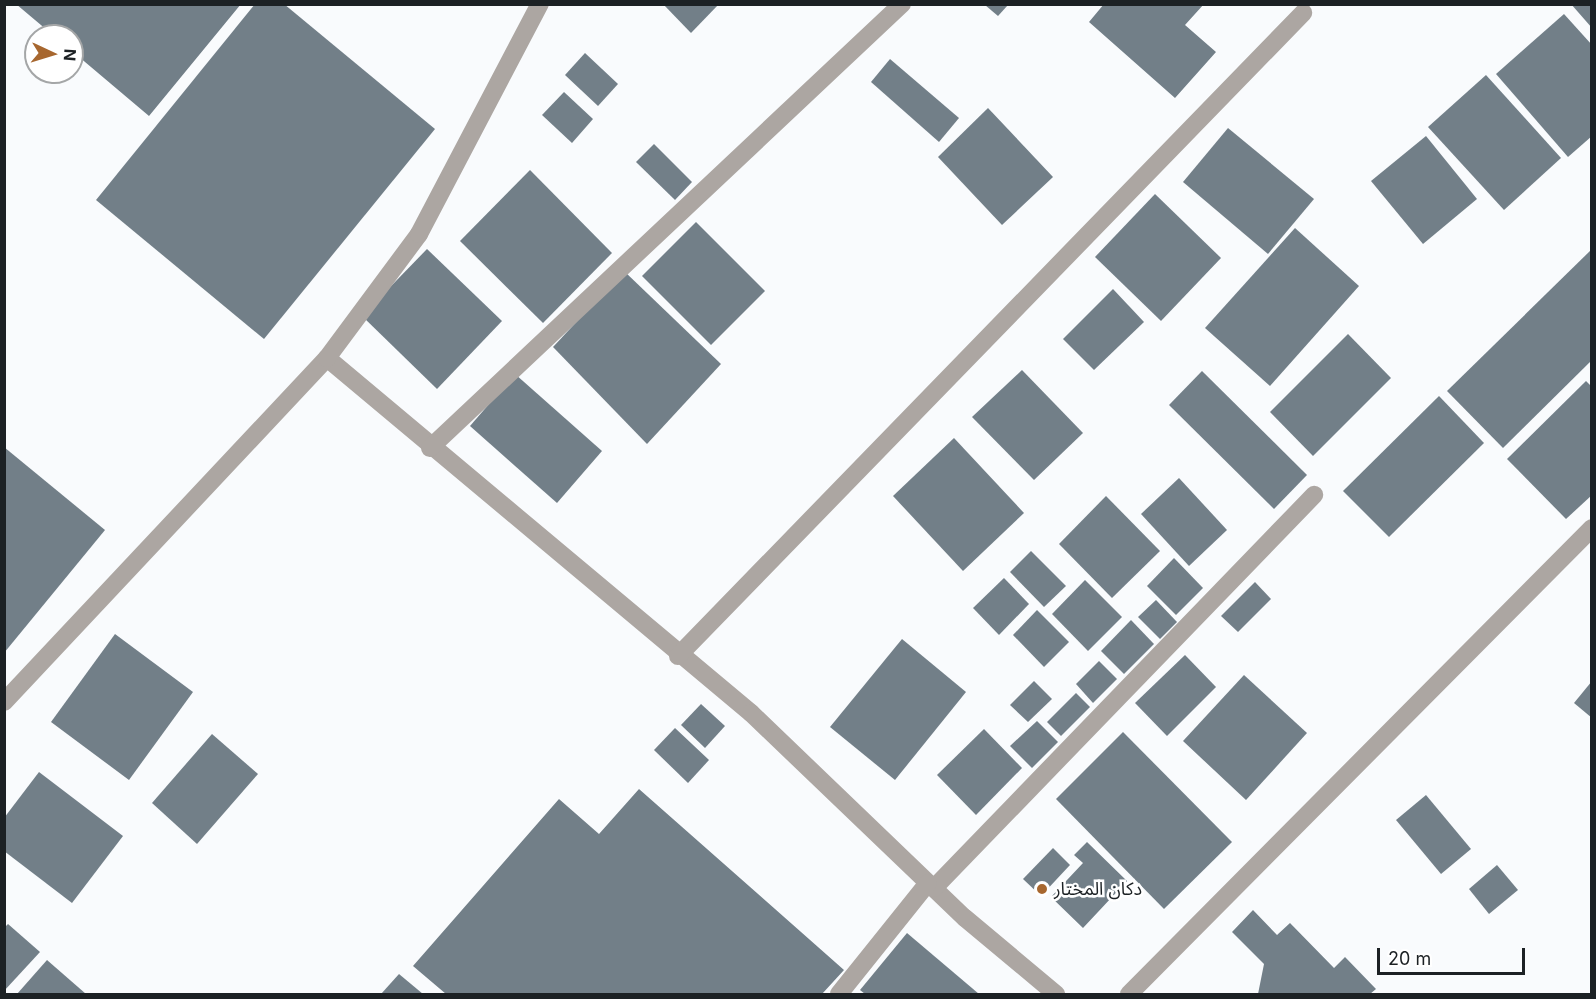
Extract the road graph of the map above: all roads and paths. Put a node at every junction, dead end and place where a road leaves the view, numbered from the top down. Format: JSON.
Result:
{"nodes":[{"id":1,"x":540,"y":4,"type":"edge"},
{"id":2,"x":902,"y":4,"type":"edge"},
{"id":3,"x":1303,"y":13,"type":"dead end"},
{"id":4,"x":327,"y":358,"type":"junction"},
{"id":5,"x":429,"y":448,"type":"junction"},
{"id":6,"x":1314,"y":495,"type":"dead end"},
{"id":7,"x":1592,"y":528,"type":"edge"},
{"id":8,"x":678,"y":656,"type":"junction"},
{"id":9,"x":4,"y":702,"type":"edge"},
{"id":10,"x":931,"y":885,"type":"junction"},
{"id":11,"x":840,"y":994,"type":"edge"},
{"id":12,"x":1056,"y":994,"type":"edge"},
{"id":13,"x":1129,"y":994,"type":"edge"}],
"edges":[{"from":1,"to":4,"type":"street"},
{"from":2,"to":5,"type":"street"},
{"from":3,"to":8,"type":"street"},
{"from":4,"to":5,"type":"street"},
{"from":4,"to":9,"type":"street"},
{"from":5,"to":8,"type":"street"},
{"from":6,"to":10,"type":"street"},
{"from":7,"to":13,"type":"street"},
{"from":8,"to":10,"type":"street"},
{"from":10,"to":11,"type":"street"},
{"from":10,"to":12,"type":"street"}]}
